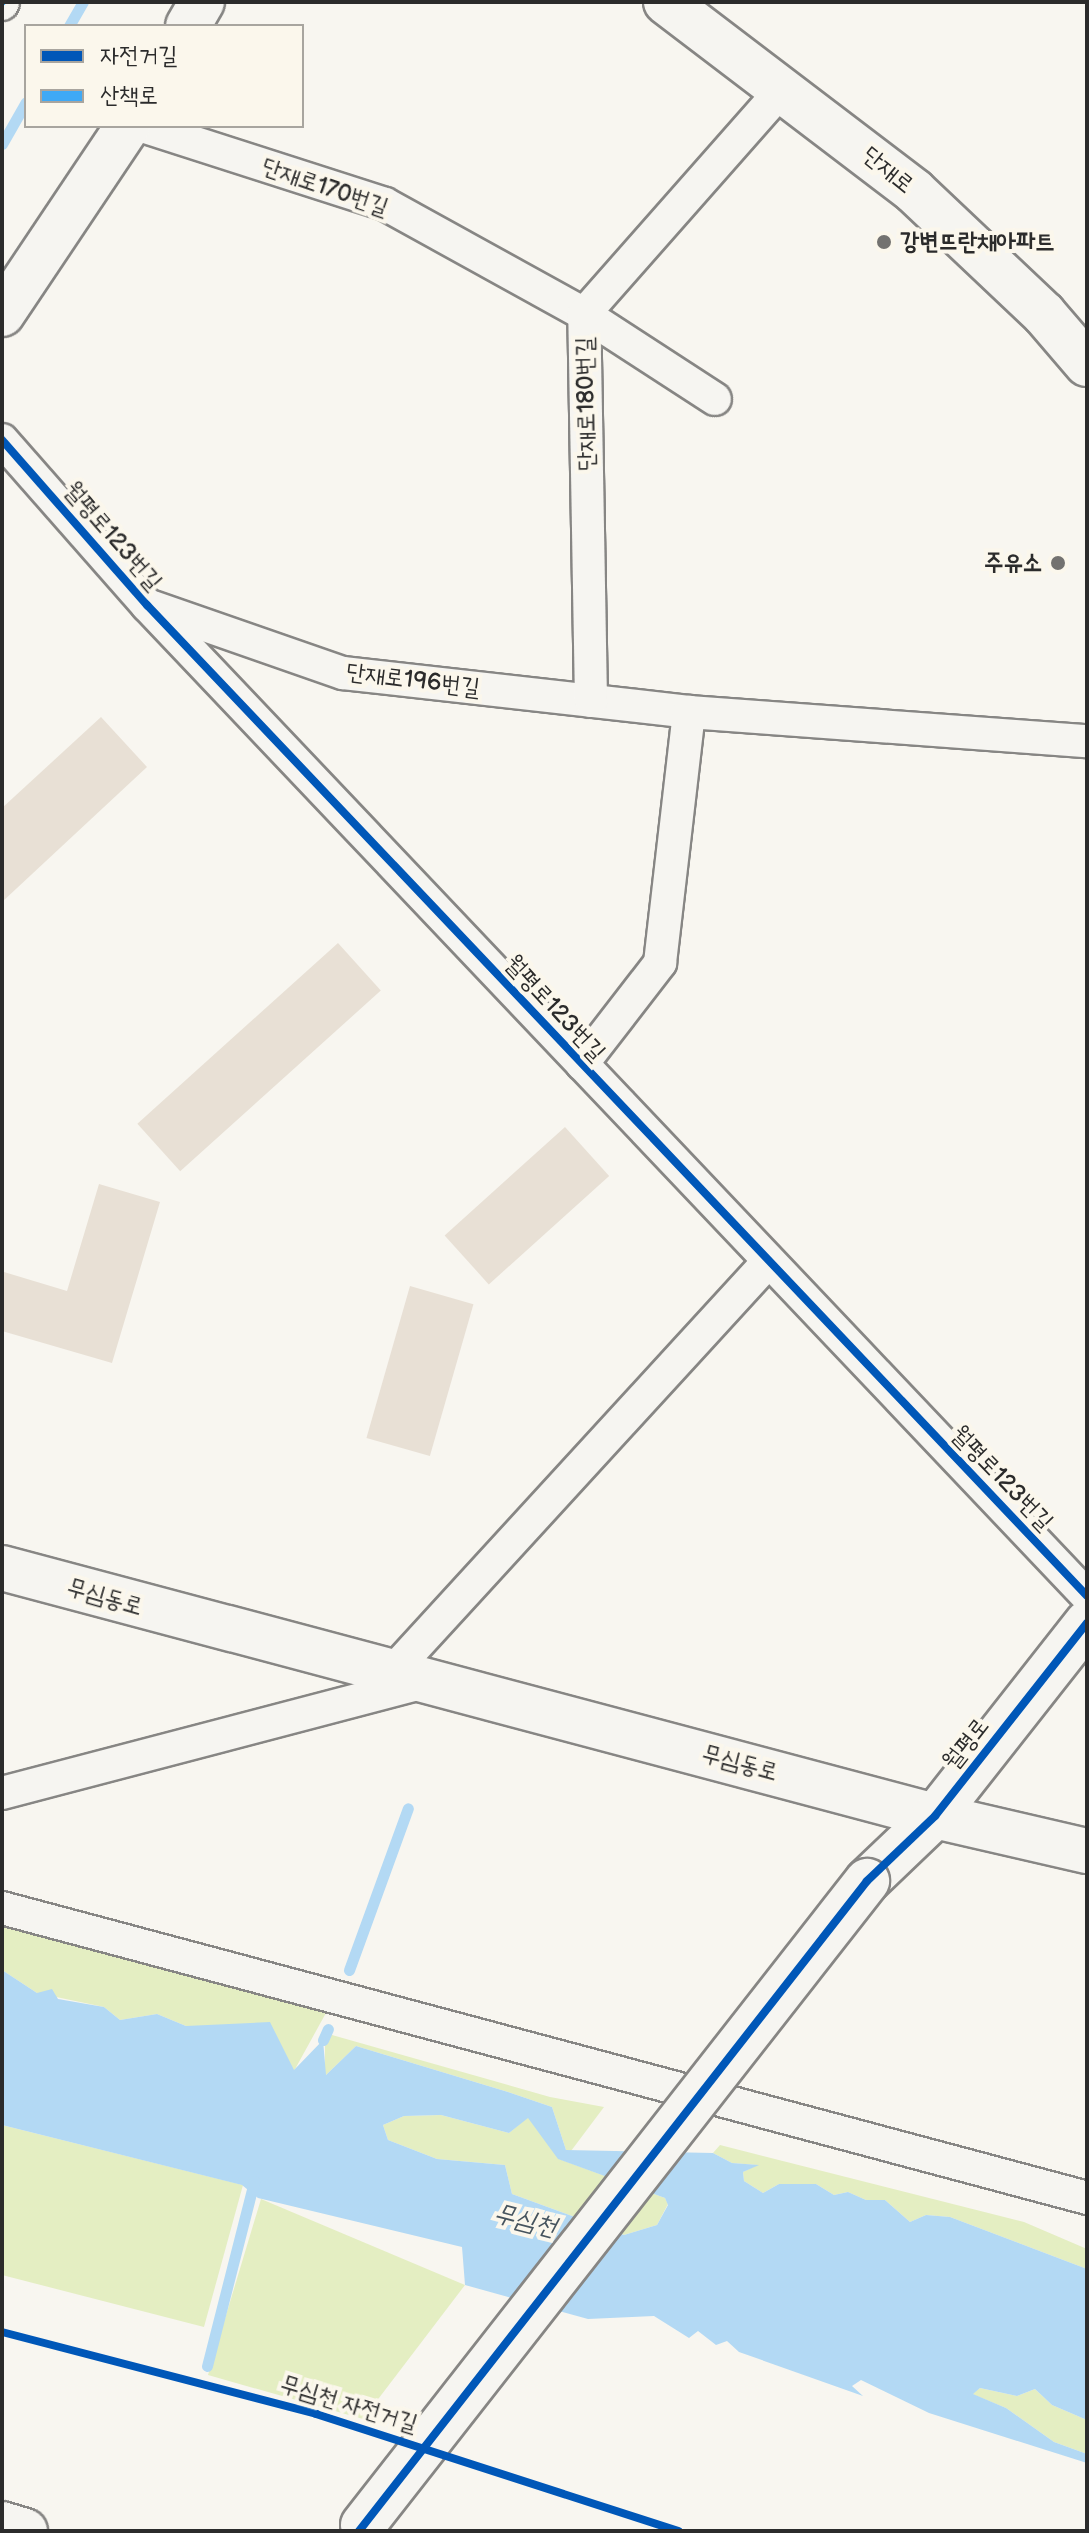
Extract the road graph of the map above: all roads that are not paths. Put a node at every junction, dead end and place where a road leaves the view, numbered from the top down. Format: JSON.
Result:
{"nodes":[{"id":1,"x":202,"y":2,"type":"edge"},
{"id":2,"x":666,"y":2,"type":"edge"},
{"id":3,"x":189,"y":24,"type":"edge"},
{"id":4,"x":784,"y":87,"type":"junction"},
{"id":5,"x":127,"y":128,"type":"edge"},
{"id":6,"x":148,"y":128,"type":"edge"},
{"id":7,"x":2,"y":314,"type":"edge"},
{"id":8,"x":584,"y":314,"type":"junction"},
{"id":9,"x":1087,"y":364,"type":"edge"},
{"id":10,"x":715,"y":399,"type":"dead end"},
{"id":11,"x":2,"y":440,"type":"edge"},
{"id":12,"x":147,"y":605,"type":"junction"},
{"id":13,"x":591,"y":701,"type":"junction"},
{"id":14,"x":689,"y":712,"type":"junction"},
{"id":15,"x":1087,"y":741,"type":"edge"},
{"id":16,"x":582,"y":1064,"type":"junction"},
{"id":17,"x":768,"y":1262,"type":"junction"},
{"id":18,"x":2,"y":1568,"type":"edge"},
{"id":19,"x":1087,"y":1596,"type":"edge"},
{"id":20,"x":1087,"y":1623,"type":"edge"},
{"id":21,"x":414,"y":1674,"type":"junction"},
{"id":22,"x":2,"y":1793,"type":"edge"},
{"id":23,"x":935,"y":1816,"type":"junction"},
{"id":24,"x":1070,"y":1846,"type":"edge"},
{"id":25,"x":1087,"y":1878,"type":"edge"},
{"id":26,"x":2,"y":1908,"type":"edge"},
{"id":27,"x":1087,"y":2198,"type":"edge"},
{"id":28,"x":2,"y":2524,"type":"edge"},
{"id":29,"x":361,"y":2528,"type":"edge"},
{"id":30,"x":25,"y":2531,"type":"edge"}],
"edges":[{"from":1,"to":3,"type":"street"},
{"from":2,"to":4,"type":"street","name":"단재로"},
{"from":4,"to":8,"type":"street","name":"단재로180번길"},
{"from":4,"to":9,"type":"street","name":"단재로"},
{"from":5,"to":7,"type":"street"},
{"from":6,"to":8,"type":"street","name":"단재로170번길"},
{"from":8,"to":10,"type":"street"},
{"from":8,"to":13,"type":"street","name":"단재로180번길"},
{"from":11,"to":12,"type":"street","name":"월평로123번길"},
{"from":12,"to":13,"type":"street","name":"단재로196번길"},
{"from":12,"to":16,"type":"street","name":"월평로123번길"},
{"from":13,"to":14,"type":"street","name":"단재로196번길"},
{"from":14,"to":15,"type":"street","name":"단재로196번길"},
{"from":14,"to":16,"type":"street"},
{"from":16,"to":17,"type":"street","name":"월평로123번길"},
{"from":17,"to":19,"type":"street","name":"월평로123번길"},
{"from":17,"to":21,"type":"street"},
{"from":18,"to":21,"type":"street","name":"무심동로"},
{"from":20,"to":23,"type":"street","name":"월평로"},
{"from":21,"to":22,"type":"street"},
{"from":21,"to":23,"type":"street","name":"무심동로"},
{"from":23,"to":24,"type":"street","name":"무심동로"},
{"from":23,"to":29,"type":"street","name":"월평로","bridge":true},
{"from":24,"to":25,"type":"street"},
{"from":26,"to":27,"type":"street"},
{"from":28,"to":30,"type":"street"}]}
